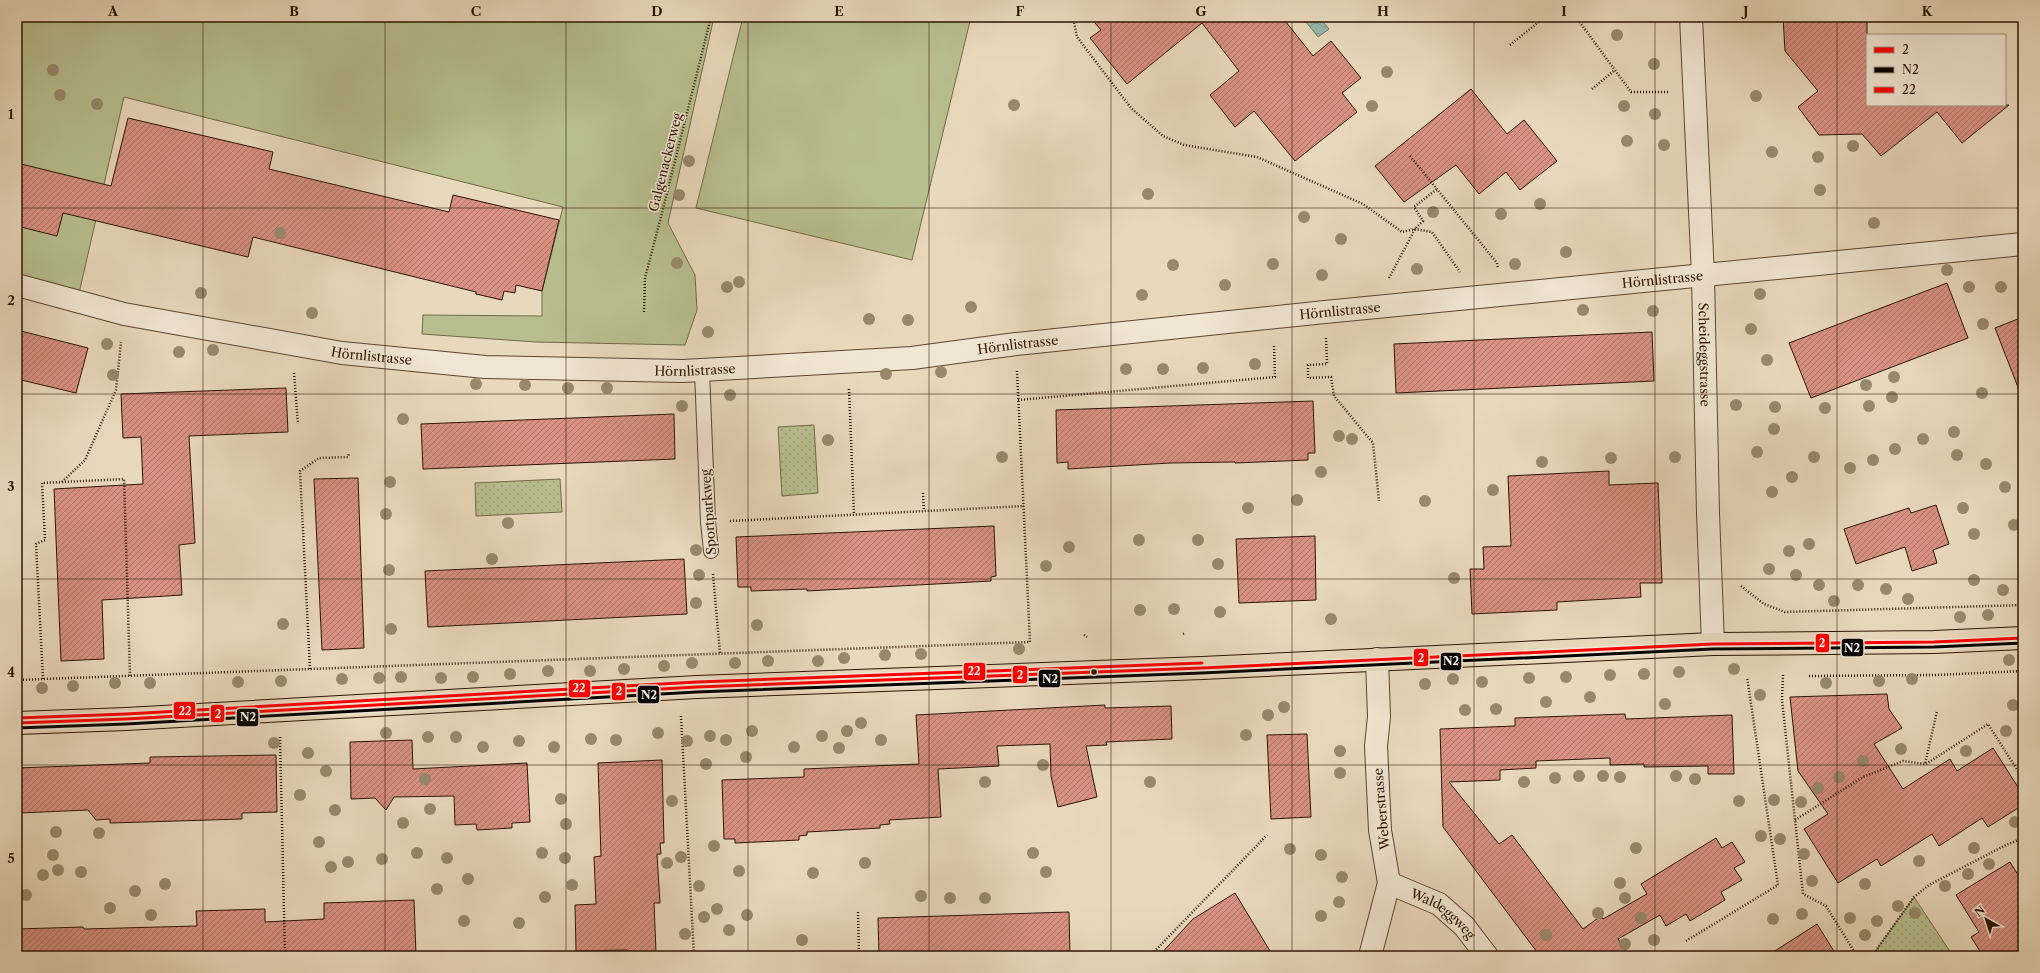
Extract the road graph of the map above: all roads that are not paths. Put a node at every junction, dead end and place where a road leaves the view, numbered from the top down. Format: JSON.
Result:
{"nodes":[{"id":1,"x":1691,"y":17,"type":"edge"},
{"id":2,"x":2023,"y":244,"type":"edge"},
{"id":3,"x":1703,"y":276,"type":"junction"},
{"id":4,"x":17,"y":285,"type":"edge"},
{"id":5,"x":702,"y":371,"type":"junction"},
{"id":6,"x":711,"y":551,"type":"road end"},
{"id":7,"x":2023,"y":638,"type":"edge"},
{"id":8,"x":1713,"y":644,"type":"junction"},
{"id":9,"x":1377,"y":659,"type":"junction"},
{"id":10,"x":17,"y":722,"type":"edge"},
{"id":11,"x":1389,"y":883,"type":"junction"},
{"id":12,"x":1370,"y":956,"type":"edge"},
{"id":13,"x":1487,"y":956,"type":"edge"}],
"edges":[{"from":1,"to":3,"type":"street","name":"Scheideggstrasse"},
{"from":2,"to":3,"type":"street","name":"Hörnlistrasse"},
{"from":3,"to":5,"type":"street","name":"Hörnlistrasse"},
{"from":3,"to":8,"type":"street","name":"Scheideggstrasse"},
{"from":4,"to":5,"type":"street","name":"Hörnlistrasse"},
{"from":5,"to":6,"type":"lane","name":"Sportparkweg"},
{"from":7,"to":8,"type":"main road"},
{"from":8,"to":9,"type":"main road"},
{"from":9,"to":10,"type":"main road"},
{"from":9,"to":11,"type":"street","name":"Weberstrasse"},
{"from":11,"to":12,"type":"street","name":"Weberstrasse"},
{"from":11,"to":13,"type":"street","name":"Waldeggweg"}]}
